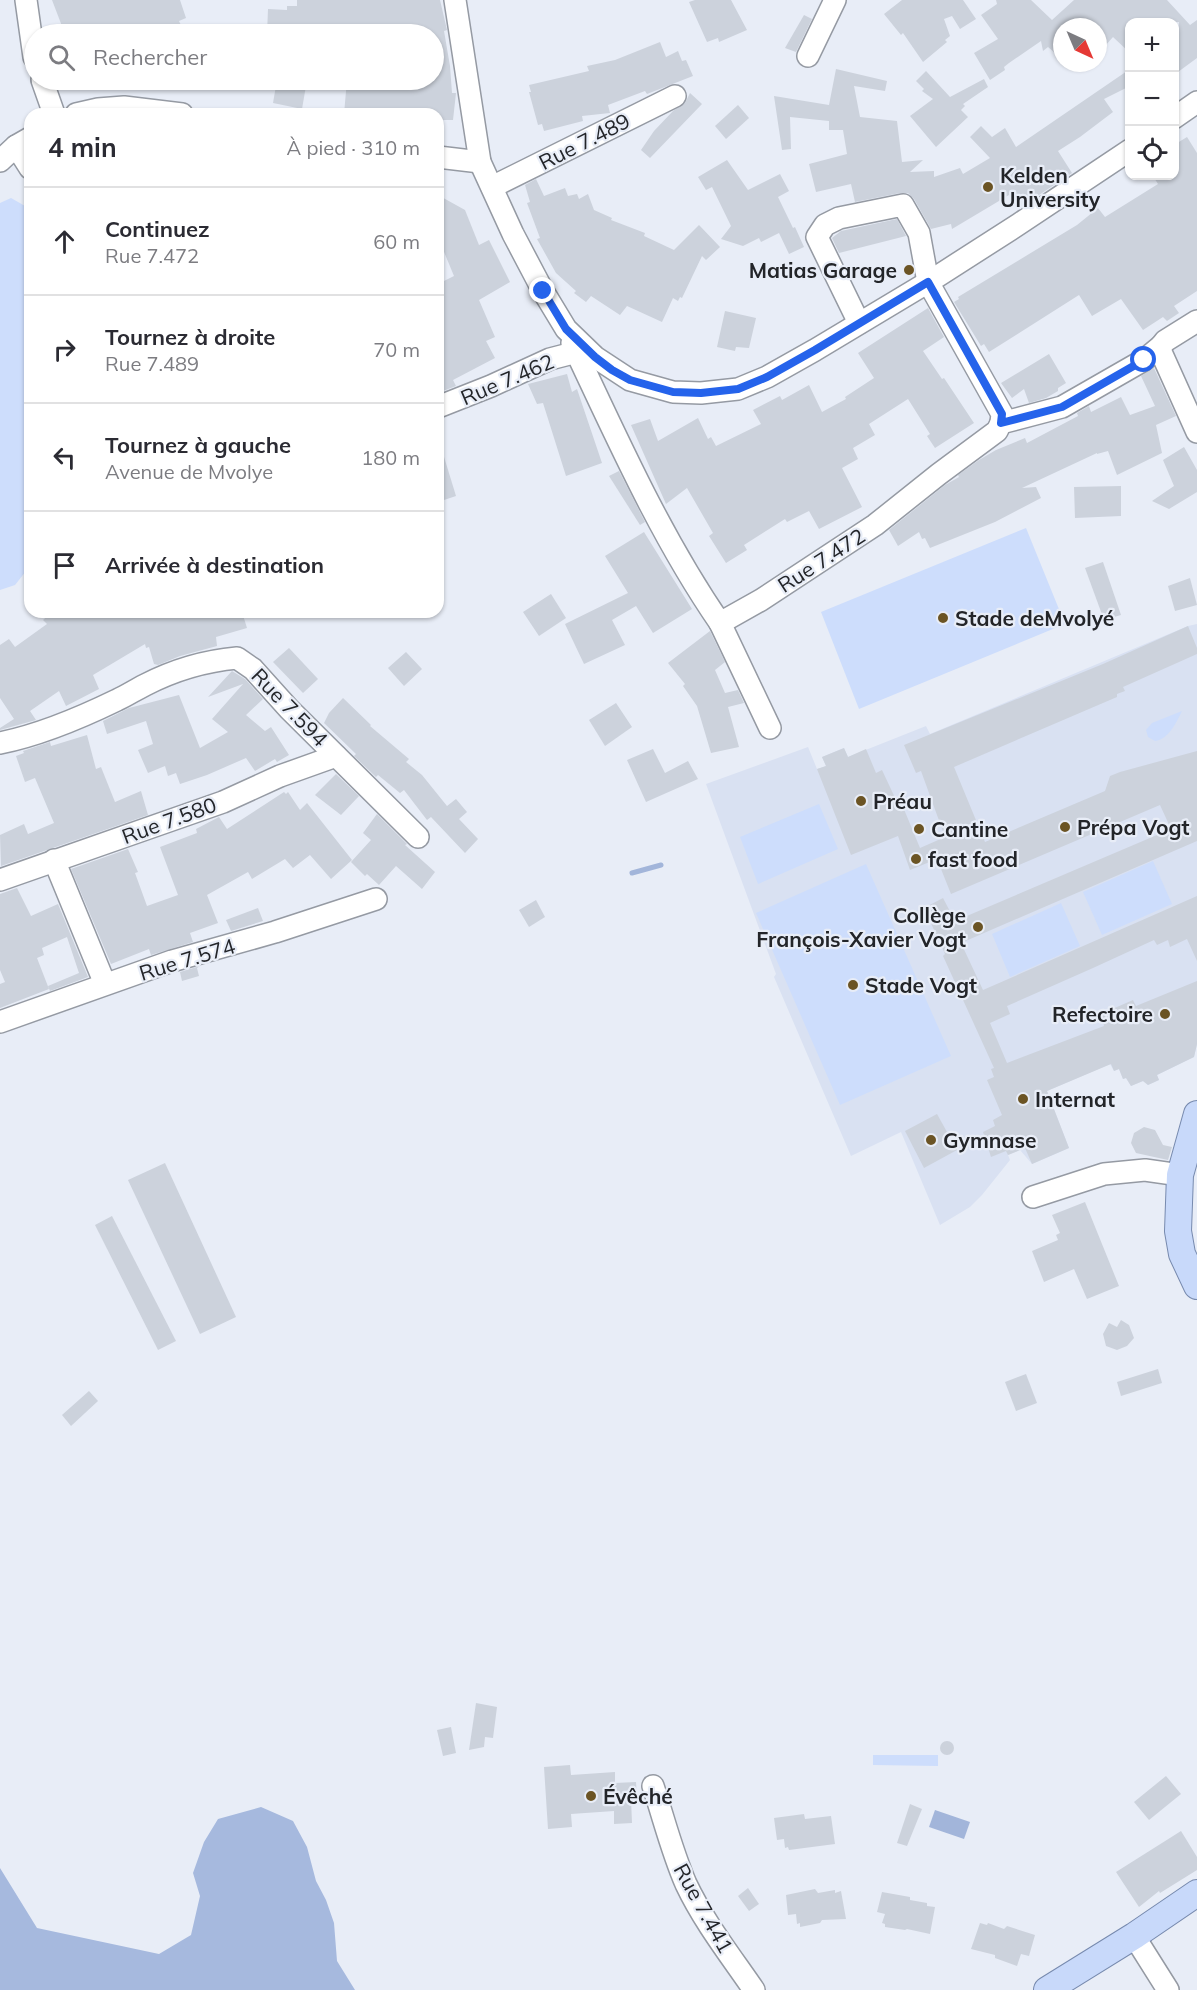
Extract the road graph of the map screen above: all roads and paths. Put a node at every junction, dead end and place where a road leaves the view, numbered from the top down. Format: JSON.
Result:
{"nodes":[{"id":1,"x":26,"y":0,"type":"edge"},
{"id":2,"x":455,"y":0,"type":"edge"},
{"id":3,"x":835,"y":0,"type":"edge"},
{"id":4,"x":29,"y":24,"type":"edge"},
{"id":5,"x":808,"y":56,"type":"dead end"},
{"id":6,"x":46,"y":90,"type":"edge"},
{"id":7,"x":675,"y":96,"type":"dead end"},
{"id":8,"x":1197,"y":102,"type":"edge"},
{"id":9,"x":52,"y":108,"type":"edge"},
{"id":10,"x":111,"y":108,"type":"edge"},
{"id":11,"x":131,"y":108,"type":"edge"},
{"id":12,"x":1179,"y":115,"type":"edge"},
{"id":13,"x":23,"y":142,"type":"edge"},
{"id":14,"x":1125,"y":153,"type":"edge"},
{"id":15,"x":444,"y":158,"type":"edge"},
{"id":16,"x":0,"y":161,"type":"edge"},
{"id":17,"x":480,"y":162,"type":"junction"},
{"id":18,"x":492,"y":187,"type":"junction"},
{"id":19,"x":928,"y":282,"type":"junction"},
{"id":20,"x":1197,"y":321,"type":"edge"},
{"id":21,"x":859,"y":323,"type":"junction"},
{"id":22,"x":566,"y":329,"type":"junction"},
{"id":23,"x":1161,"y":346,"type":"junction"},
{"id":24,"x":577,"y":352,"type":"junction"},
{"id":25,"x":444,"y":405,"type":"edge"},
{"id":26,"x":1001,"y":423,"type":"junction"},
{"id":27,"x":1197,"y":432,"type":"edge"},
{"id":28,"x":720,"y":623,"type":"junction"},
{"id":29,"x":770,"y":728,"type":"dead end"},
{"id":30,"x":0,"y":743,"type":"edge"},
{"id":31,"x":336,"y":756,"type":"junction"},
{"id":32,"x":418,"y":837,"type":"dead end"},
{"id":33,"x":54,"y":860,"type":"junction"},
{"id":34,"x":0,"y":880,"type":"edge"},
{"id":35,"x":376,"y":899,"type":"dead end"},
{"id":36,"x":105,"y":984,"type":"junction"},
{"id":37,"x":0,"y":1022,"type":"edge"},
{"id":38,"x":1195,"y":1131,"type":"edge"},
{"id":39,"x":1180,"y":1175,"type":"junction"},
{"id":40,"x":1033,"y":1197,"type":"dead end"},
{"id":41,"x":1197,"y":1286,"type":"edge"},
{"id":42,"x":653,"y":1786,"type":"dead end"},
{"id":43,"x":1197,"y":1893,"type":"edge"},
{"id":44,"x":1134,"y":1936,"type":"junction"},
{"id":45,"x":754,"y":1990,"type":"edge"},
{"id":46,"x":1047,"y":1990,"type":"edge"},
{"id":47,"x":1168,"y":1990,"type":"edge"}],
"edges":[{"from":1,"to":4,"type":"street"},
{"from":2,"to":17,"type":"street"},
{"from":3,"to":5,"type":"street"},
{"from":6,"to":9,"type":"street"},
{"from":7,"to":18,"type":"street","name":"Rue 7.489"},
{"from":8,"to":12,"type":"street"},
{"from":10,"to":11,"type":"street"},
{"from":13,"to":16,"type":"street"},
{"from":14,"to":19,"type":"street"},
{"from":15,"to":17,"type":"street"},
{"from":17,"to":18,"type":"street"},
{"from":18,"to":22,"type":"street"},
{"from":19,"to":21,"type":"street"},
{"from":19,"to":21,"type":"street"},
{"from":19,"to":26,"type":"street"},
{"from":20,"to":23,"type":"street","name":"Rue 7.472"},
{"from":21,"to":22,"type":"street"},
{"from":22,"to":24,"type":"street"},
{"from":23,"to":26,"type":"street","name":"Rue 7.472"},
{"from":23,"to":27,"type":"street"},
{"from":24,"to":25,"type":"street","name":"Rue 7.462"},
{"from":24,"to":28,"type":"street"},
{"from":26,"to":28,"type":"street","name":"Rue 7.472"},
{"from":28,"to":29,"type":"street"},
{"from":30,"to":31,"type":"street","name":"Rue 7.594"},
{"from":31,"to":32,"type":"street","name":"Rue 7.594"},
{"from":31,"to":33,"type":"street","name":"Rue 7.580"},
{"from":33,"to":34,"type":"street","name":"Rue 7.580"},
{"from":33,"to":36,"type":"street"},
{"from":35,"to":36,"type":"street","name":"Rue 7.574"},
{"from":36,"to":37,"type":"street","name":"Rue 7.574"},
{"from":38,"to":39,"type":"main road"},
{"from":39,"to":40,"type":"street"},
{"from":39,"to":41,"type":"main road"},
{"from":42,"to":45,"type":"street","name":"Rue 7.441"},
{"from":43,"to":44,"type":"main road"},
{"from":44,"to":46,"type":"main road"},
{"from":44,"to":47,"type":"street"}]}
